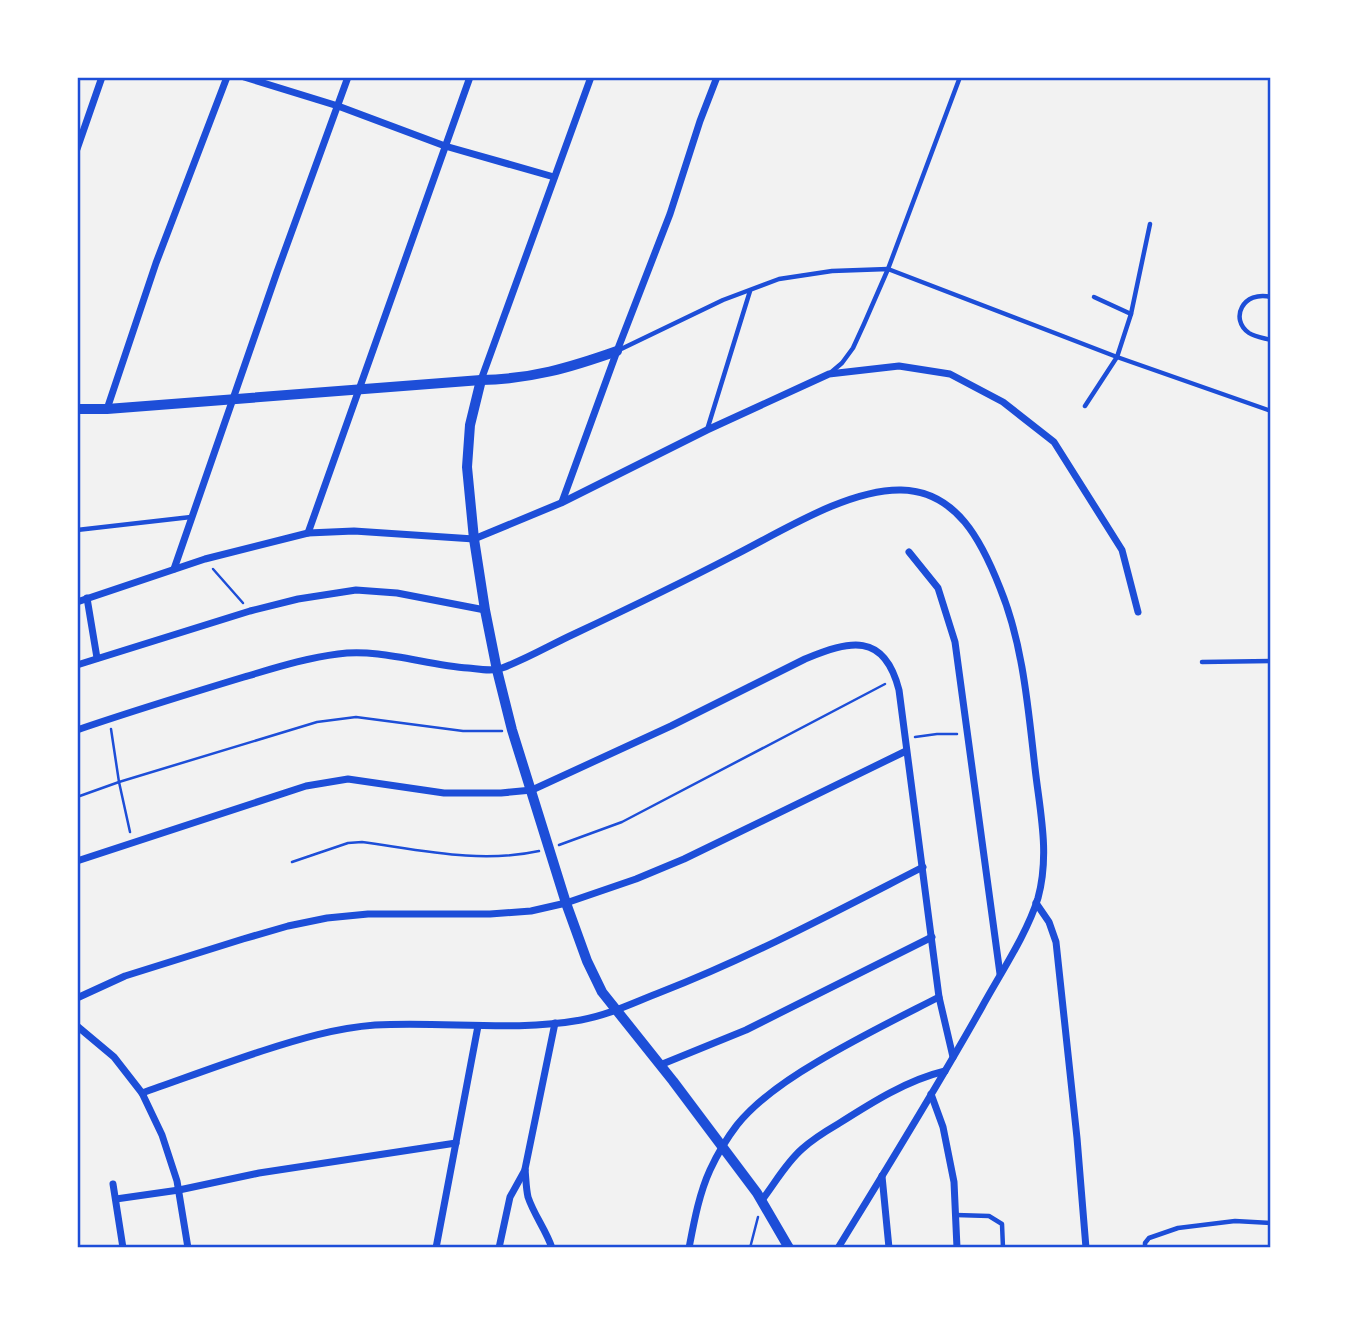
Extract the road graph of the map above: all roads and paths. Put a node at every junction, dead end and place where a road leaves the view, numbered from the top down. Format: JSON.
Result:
{"nodes":[{"id":1,"x":102,"y":77,"type":"edge"},
{"id":2,"x":227,"y":77,"type":"edge"},
{"id":3,"x":244,"y":77,"type":"edge"},
{"id":4,"x":348,"y":77,"type":"edge"},
{"id":5,"x":470,"y":77,"type":"edge"},
{"id":6,"x":591,"y":77,"type":"edge"},
{"id":7,"x":717,"y":77,"type":"edge"},
{"id":8,"x":960,"y":77,"type":"edge"},
{"id":9,"x":338,"y":106,"type":"junction"},
{"id":10,"x":445,"y":146,"type":"junction"},
{"id":11,"x":77,"y":149,"type":"edge"},
{"id":12,"x":554,"y":177,"type":"junction"},
{"id":13,"x":1150,"y":224,"type":"dead end"},
{"id":14,"x":888,"y":269,"type":"junction"},
{"id":15,"x":750,"y":290,"type":"junction"},
{"id":16,"x":1094,"y":296,"type":"dead end"},
{"id":17,"x":1271,"y":297,"type":"edge"},
{"id":18,"x":1131,"y":314,"type":"junction"},
{"id":19,"x":1271,"y":340,"type":"edge"},
{"id":20,"x":617,"y":351,"type":"junction"},
{"id":21,"x":1116,"y":357,"type":"junction"},
{"id":22,"x":829,"y":374,"type":"junction"},
{"id":23,"x":481,"y":380,"type":"junction"},
{"id":24,"x":359,"y":391,"type":"junction"},
{"id":25,"x":232,"y":400,"type":"junction"},
{"id":26,"x":1085,"y":406,"type":"dead end"},
{"id":27,"x":77,"y":409,"type":"edge"},
{"id":28,"x":107,"y":409,"type":"junction"},
{"id":29,"x":1271,"y":411,"type":"edge"},
{"id":30,"x":707,"y":430,"type":"junction"},
{"id":31,"x":561,"y":503,"type":"junction"},
{"id":32,"x":192,"y":517,"type":"junction"},
{"id":33,"x":77,"y":530,"type":"edge"},
{"id":34,"x":309,"y":533,"type":"junction"},
{"id":35,"x":474,"y":539,"type":"junction"},
{"id":36,"x":909,"y":552,"type":"dead end"},
{"id":37,"x":205,"y":559,"type":"junction"},
{"id":38,"x":174,"y":569,"type":"junction"},
{"id":39,"x":87,"y":598,"type":"junction"},
{"id":40,"x":77,"y":602,"type":"edge"},
{"id":41,"x":485,"y":610,"type":"junction"},
{"id":42,"x":250,"y":611,"type":"junction"},
{"id":43,"x":1138,"y":612,"type":"dead end"},
{"id":44,"x":97,"y":658,"type":"junction"},
{"id":45,"x":1271,"y":661,"type":"edge"},
{"id":46,"x":1202,"y":662,"type":"dead end"},
{"id":47,"x":77,"y":665,"type":"edge"},
{"id":48,"x":497,"y":670,"type":"junction"},
{"id":49,"x":896,"y":678,"type":"junction"},
{"id":50,"x":109,"y":719,"type":"junction"},
{"id":51,"x":77,"y":730,"type":"edge"},
{"id":52,"x":512,"y":730,"type":"junction"},
{"id":53,"x":968,"y":734,"type":"junction"},
{"id":54,"x":905,"y":739,"type":"junction"},
{"id":55,"x":906,"y":751,"type":"junction"},
{"id":56,"x":119,"y":782,"type":"junction"},
{"id":57,"x":532,"y":790,"type":"junction"},
{"id":58,"x":77,"y":797,"type":"edge"},
{"id":59,"x":132,"y":843,"type":"junction"},
{"id":60,"x":550,"y":849,"type":"junction"},
{"id":61,"x":77,"y":861,"type":"edge"},
{"id":62,"x":292,"y":862,"type":"dead end"},
{"id":63,"x":923,"y":867,"type":"junction"},
{"id":64,"x":566,"y":903,"type":"junction"},
{"id":65,"x":1036,"y":903,"type":"junction"},
{"id":66,"x":932,"y":937,"type":"junction"},
{"id":67,"x":1000,"y":975,"type":"junction"},
{"id":68,"x":939,"y":996,"type":"junction"},
{"id":69,"x":77,"y":998,"type":"edge"},
{"id":70,"x":616,"y":1010,"type":"junction"},
{"id":71,"x":555,"y":1023,"type":"junction"},
{"id":72,"x":77,"y":1026,"type":"edge"},
{"id":73,"x":478,"y":1026,"type":"junction"},
{"id":74,"x":953,"y":1058,"type":"junction"},
{"id":75,"x":660,"y":1065,"type":"junction"},
{"id":76,"x":945,"y":1070,"type":"junction"},
{"id":77,"x":142,"y":1093,"type":"junction"},
{"id":78,"x":932,"y":1094,"type":"junction"},
{"id":79,"x":456,"y":1143,"type":"junction"},
{"id":80,"x":723,"y":1147,"type":"junction"},
{"id":81,"x":525,"y":1169,"type":"junction"},
{"id":82,"x":882,"y":1176,"type":"junction"},
{"id":83,"x":113,"y":1184,"type":"dead end"},
{"id":84,"x":179,"y":1190,"type":"junction"},
{"id":85,"x":116,"y":1199,"type":"junction"},
{"id":86,"x":762,"y":1200,"type":"junction"},
{"id":87,"x":956,"y":1214,"type":"junction"},
{"id":88,"x":1271,"y":1223,"type":"edge"},
{"id":89,"x":124,"y":1248,"type":"edge"},
{"id":90,"x":188,"y":1248,"type":"edge"},
{"id":91,"x":436,"y":1248,"type":"edge"},
{"id":92,"x":499,"y":1248,"type":"edge"},
{"id":93,"x":552,"y":1248,"type":"edge"},
{"id":94,"x":689,"y":1248,"type":"edge"},
{"id":95,"x":750,"y":1248,"type":"edge"},
{"id":96,"x":789,"y":1248,"type":"edge"},
{"id":97,"x":838,"y":1248,"type":"edge"},
{"id":98,"x":889,"y":1248,"type":"edge"},
{"id":99,"x":957,"y":1248,"type":"edge"},
{"id":100,"x":1003,"y":1248,"type":"edge"},
{"id":101,"x":1086,"y":1248,"type":"edge"},
{"id":102,"x":1145,"y":1248,"type":"edge"}],
"edges":[{"from":1,"to":11,"type":"street"},
{"from":2,"to":28,"type":"street"},
{"from":3,"to":9,"type":"street"},
{"from":4,"to":9,"type":"street"},
{"from":5,"to":10,"type":"street"},
{"from":6,"to":12,"type":"street"},
{"from":7,"to":20,"type":"street"},
{"from":8,"to":14,"type":"lane"},
{"from":9,"to":10,"type":"street"},
{"from":9,"to":25,"type":"street"},
{"from":10,"to":12,"type":"street"},
{"from":10,"to":24,"type":"street"},
{"from":12,"to":23,"type":"street"},
{"from":13,"to":18,"type":"lane"},
{"from":14,"to":15,"type":"lane"},
{"from":14,"to":21,"type":"lane"},
{"from":14,"to":22,"type":"lane"},
{"from":15,"to":20,"type":"lane"},
{"from":15,"to":30,"type":"lane"},
{"from":16,"to":18,"type":"lane"},
{"from":17,"to":19,"type":"lane"},
{"from":18,"to":21,"type":"lane"},
{"from":20,"to":23,"type":"street"},
{"from":20,"to":31,"type":"street"},
{"from":21,"to":26,"type":"lane"},
{"from":21,"to":29,"type":"lane"},
{"from":22,"to":30,"type":"street"},
{"from":22,"to":43,"type":"street"},
{"from":23,"to":24,"type":"street"},
{"from":23,"to":35,"type":"street"},
{"from":24,"to":25,"type":"street"},
{"from":24,"to":34,"type":"street"},
{"from":25,"to":28,"type":"street"},
{"from":25,"to":32,"type":"street"},
{"from":27,"to":28,"type":"street"},
{"from":30,"to":31,"type":"street"},
{"from":31,"to":35,"type":"street"},
{"from":32,"to":33,"type":"lane"},
{"from":32,"to":38,"type":"street"},
{"from":34,"to":35,"type":"street"},
{"from":34,"to":37,"type":"street"},
{"from":35,"to":41,"type":"street"},
{"from":36,"to":53,"type":"street"},
{"from":37,"to":38,"type":"street"},
{"from":37,"to":42,"type":"path"},
{"from":38,"to":39,"type":"street"},
{"from":39,"to":40,"type":"street"},
{"from":39,"to":44,"type":"street"},
{"from":41,"to":42,"type":"street"},
{"from":41,"to":48,"type":"street"},
{"from":42,"to":44,"type":"street"},
{"from":44,"to":47,"type":"street"},
{"from":45,"to":46,"type":"lane"},
{"from":48,"to":50,"type":"street"},
{"from":48,"to":52,"type":"street"},
{"from":48,"to":65,"type":"street"},
{"from":49,"to":54,"type":"street"},
{"from":49,"to":57,"type":"street"},
{"from":49,"to":60,"type":"path"},
{"from":50,"to":51,"type":"street"},
{"from":50,"to":56,"type":"path"},
{"from":52,"to":56,"type":"path"},
{"from":52,"to":57,"type":"street"},
{"from":53,"to":54,"type":"path"},
{"from":53,"to":67,"type":"street"},
{"from":54,"to":55,"type":"street"},
{"from":55,"to":63,"type":"street"},
{"from":55,"to":64,"type":"street"},
{"from":56,"to":58,"type":"path"},
{"from":56,"to":59,"type":"path"},
{"from":57,"to":59,"type":"street"},
{"from":57,"to":60,"type":"street"},
{"from":59,"to":61,"type":"street"},
{"from":60,"to":62,"type":"path"},
{"from":60,"to":64,"type":"street"},
{"from":63,"to":66,"type":"street"},
{"from":63,"to":70,"type":"street"},
{"from":64,"to":69,"type":"street"},
{"from":64,"to":70,"type":"street"},
{"from":65,"to":67,"type":"street"},
{"from":65,"to":101,"type":"street"},
{"from":66,"to":68,"type":"street"},
{"from":66,"to":75,"type":"street"},
{"from":67,"to":74,"type":"street"},
{"from":68,"to":74,"type":"street"},
{"from":68,"to":80,"type":"street"},
{"from":70,"to":71,"type":"street"},
{"from":70,"to":75,"type":"street"},
{"from":71,"to":73,"type":"street"},
{"from":71,"to":81,"type":"street"},
{"from":72,"to":77,"type":"street"},
{"from":73,"to":77,"type":"street"},
{"from":73,"to":79,"type":"street"},
{"from":74,"to":76,"type":"street"},
{"from":75,"to":80,"type":"street"},
{"from":76,"to":78,"type":"street"},
{"from":76,"to":86,"type":"street"},
{"from":77,"to":84,"type":"street"},
{"from":78,"to":82,"type":"street"},
{"from":78,"to":87,"type":"street"},
{"from":79,"to":84,"type":"street"},
{"from":79,"to":91,"type":"street"},
{"from":80,"to":86,"type":"street"},
{"from":80,"to":94,"type":"street"},
{"from":81,"to":92,"type":"street"},
{"from":81,"to":93,"type":"street"},
{"from":82,"to":97,"type":"street"},
{"from":82,"to":98,"type":"street"},
{"from":83,"to":85,"type":"street"},
{"from":84,"to":85,"type":"street"},
{"from":84,"to":90,"type":"street"},
{"from":85,"to":89,"type":"street"},
{"from":86,"to":95,"type":"path"},
{"from":86,"to":96,"type":"street"},
{"from":87,"to":99,"type":"street"},
{"from":87,"to":100,"type":"lane"},
{"from":88,"to":102,"type":"lane"}]}
